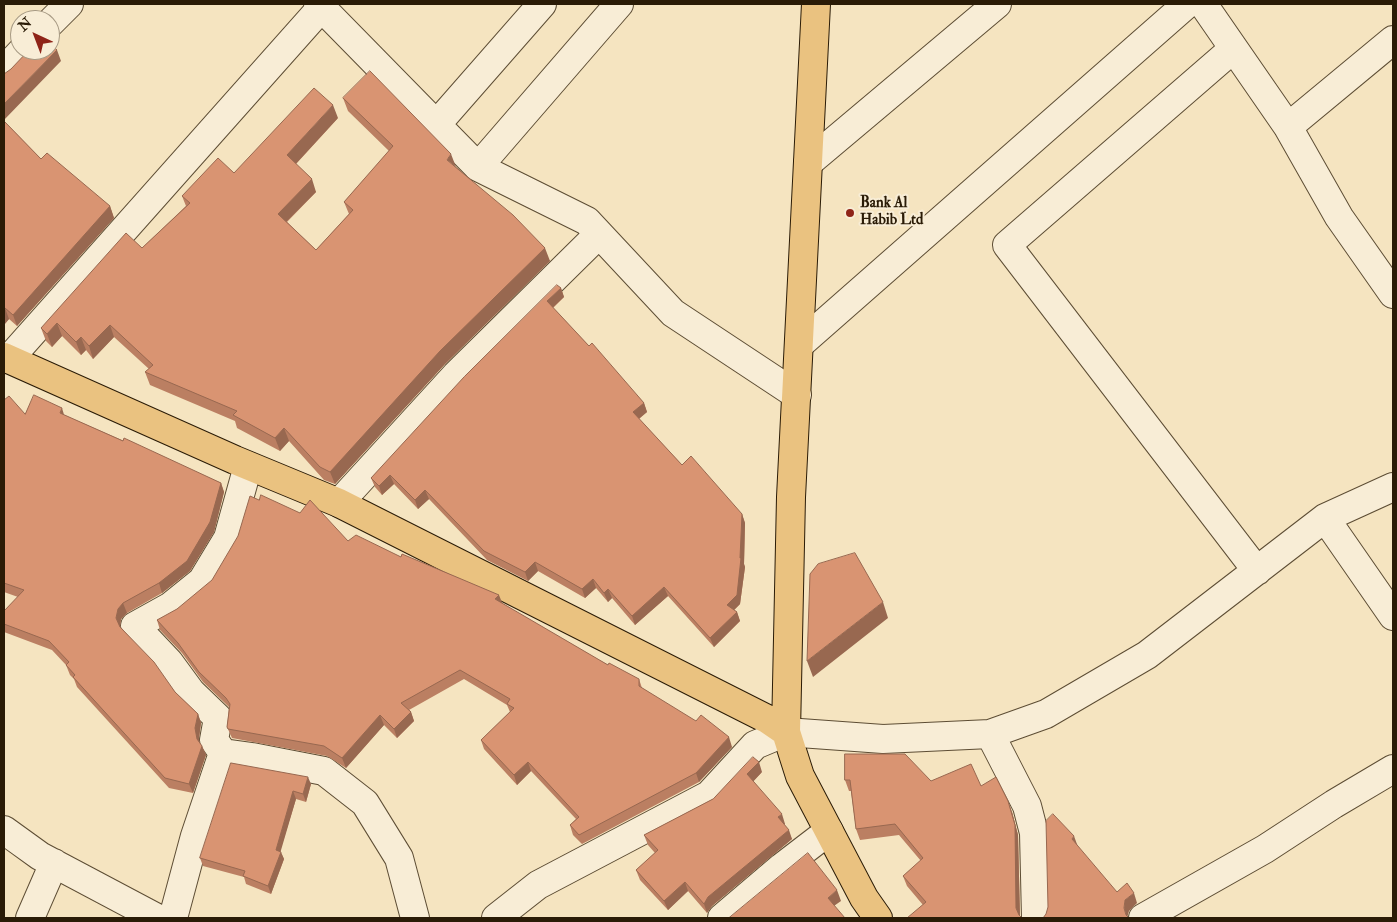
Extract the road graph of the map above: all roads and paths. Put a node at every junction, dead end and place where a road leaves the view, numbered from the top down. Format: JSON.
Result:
{"nodes":[{"id":1,"x":69,"y":4,"type":"edge"},
{"id":2,"x":542,"y":4,"type":"edge"},
{"id":3,"x":619,"y":4,"type":"edge"},
{"id":4,"x":816,"y":4,"type":"edge"},
{"id":5,"x":997,"y":4,"type":"edge"},
{"id":6,"x":1187,"y":4,"type":"edge"},
{"id":7,"x":1202,"y":4,"type":"edge"},
{"id":8,"x":320,"y":6,"type":"edge"},
{"id":9,"x":60,"y":13,"type":"edge"},
{"id":10,"x":1393,"y":40,"type":"edge"},
{"id":11,"x":1233,"y":49,"type":"junction"},
{"id":12,"x":14,"y":60,"type":"edge"},
{"id":13,"x":4,"y":70,"type":"edge"},
{"id":14,"x":436,"y":126,"type":"junction"},
{"id":15,"x":1288,"y":127,"type":"junction"},
{"id":16,"x":808,"y":163,"type":"junction"},
{"id":17,"x":478,"y":167,"type":"junction"},
{"id":18,"x":599,"y":234,"type":"junction"},
{"id":19,"x":1393,"y":294,"type":"edge"},
{"id":20,"x":800,"y":345,"type":"junction"},
{"id":21,"x":6,"y":358,"type":"edge"},
{"id":22,"x":797,"y":395,"type":"junction"},
{"id":23,"x":248,"y":466,"type":"junction"},
{"id":24,"x":1393,"y":487,"type":"edge"},
{"id":25,"x":339,"y":503,"type":"junction"},
{"id":26,"x":1325,"y":518,"type":"junction"},
{"id":27,"x":1257,"y":571,"type":"junction"},
{"id":28,"x":1393,"y":616,"type":"edge"},
{"id":29,"x":786,"y":732,"type":"junction"},
{"id":30,"x":990,"y":734,"type":"junction"},
{"id":31,"x":223,"y":753,"type":"junction"},
{"id":32,"x":1393,"y":768,"type":"edge"},
{"id":33,"x":4,"y":830,"type":"edge"},
{"id":34,"x":829,"y":831,"type":"junction"},
{"id":35,"x":54,"y":863,"type":"junction"},
{"id":36,"x":30,"y":918,"type":"edge"},
{"id":37,"x":157,"y":918,"type":"edge"},
{"id":38,"x":173,"y":918,"type":"edge"},
{"id":39,"x":415,"y":918,"type":"edge"},
{"id":40,"x":496,"y":918,"type":"edge"},
{"id":41,"x":722,"y":918,"type":"edge"},
{"id":42,"x":878,"y":918,"type":"edge"},
{"id":43,"x":1036,"y":918,"type":"edge"},
{"id":44,"x":1143,"y":918,"type":"edge"}],
"edges":[{"from":1,"to":9,"type":"street"},
{"from":2,"to":14,"type":"street"},
{"from":3,"to":17,"type":"street"},
{"from":4,"to":16,"type":"main road"},
{"from":5,"to":16,"type":"street"},
{"from":6,"to":20,"type":"street"},
{"from":7,"to":11,"type":"street"},
{"from":8,"to":14,"type":"street"},
{"from":8,"to":21,"type":"street"},
{"from":10,"to":15,"type":"street"},
{"from":11,"to":15,"type":"street"},
{"from":11,"to":27,"type":"street"},
{"from":12,"to":13,"type":"street"},
{"from":14,"to":17,"type":"street"},
{"from":15,"to":19,"type":"street"},
{"from":16,"to":20,"type":"main road"},
{"from":17,"to":18,"type":"street"},
{"from":18,"to":22,"type":"street"},
{"from":18,"to":25,"type":"street"},
{"from":20,"to":22,"type":"main road"},
{"from":21,"to":23,"type":"main road"},
{"from":22,"to":29,"type":"main road"},
{"from":23,"to":25,"type":"main road"},
{"from":23,"to":31,"type":"street"},
{"from":24,"to":26,"type":"street"},
{"from":25,"to":29,"type":"main road"},
{"from":26,"to":27,"type":"street"},
{"from":26,"to":28,"type":"street"},
{"from":27,"to":30,"type":"street"},
{"from":29,"to":30,"type":"street"},
{"from":29,"to":34,"type":"main road"},
{"from":29,"to":40,"type":"street"},
{"from":30,"to":43,"type":"street"},
{"from":31,"to":38,"type":"street"},
{"from":31,"to":39,"type":"street"},
{"from":32,"to":44,"type":"street"},
{"from":33,"to":35,"type":"street"},
{"from":34,"to":41,"type":"street"},
{"from":34,"to":42,"type":"main road"},
{"from":35,"to":36,"type":"street"},
{"from":35,"to":37,"type":"street"}]}
